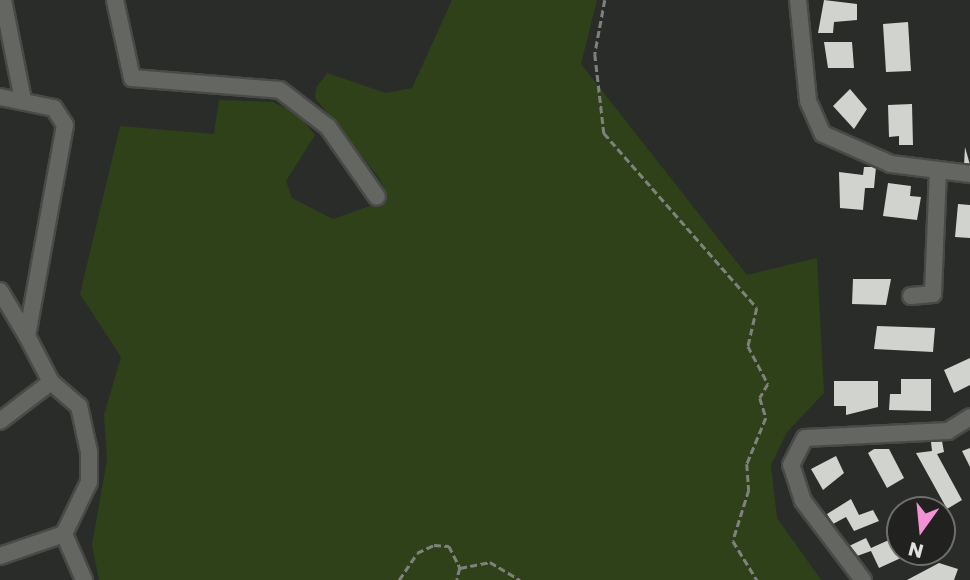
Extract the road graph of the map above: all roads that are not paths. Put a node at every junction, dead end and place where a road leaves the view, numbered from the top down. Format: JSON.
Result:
{"nodes":[{"id":1,"x":3,"y":0,"type":"edge"},
{"id":2,"x":115,"y":0,"type":"edge"},
{"id":3,"x":798,"y":0,"type":"edge"},
{"id":4,"x":13,"y":50,"type":"junction"},
{"id":5,"x":0,"y":61,"type":"edge"},
{"id":6,"x":0,"y":97,"type":"edge"},
{"id":7,"x":23,"y":100,"type":"junction"},
{"id":8,"x":938,"y":171,"type":"junction"},
{"id":9,"x":970,"y":174,"type":"edge"},
{"id":10,"x":377,"y":197,"type":"dead end"},
{"id":11,"x":0,"y":292,"type":"edge"},
{"id":12,"x":911,"y":296,"type":"dead end"},
{"id":13,"x":27,"y":337,"type":"junction"},
{"id":14,"x":51,"y":382,"type":"junction"},
{"id":15,"x":970,"y":417,"type":"edge"},
{"id":16,"x":0,"y":421,"type":"edge"},
{"id":17,"x":64,"y":534,"type":"junction"},
{"id":18,"x":0,"y":556,"type":"edge"},
{"id":19,"x":84,"y":580,"type":"edge"},
{"id":20,"x":863,"y":580,"type":"edge"}],
"edges":[{"from":1,"to":4,"type":"street"},
{"from":2,"to":10,"type":"street"},
{"from":3,"to":8,"type":"street"},
{"from":4,"to":5,"type":"street"},
{"from":4,"to":7,"type":"street"},
{"from":6,"to":7,"type":"street"},
{"from":7,"to":13,"type":"street"},
{"from":8,"to":9,"type":"street"},
{"from":8,"to":12,"type":"street"},
{"from":11,"to":13,"type":"street"},
{"from":13,"to":14,"type":"street"},
{"from":14,"to":16,"type":"street"},
{"from":14,"to":17,"type":"street"},
{"from":15,"to":20,"type":"street"},
{"from":17,"to":18,"type":"street"},
{"from":17,"to":19,"type":"street"}]}
